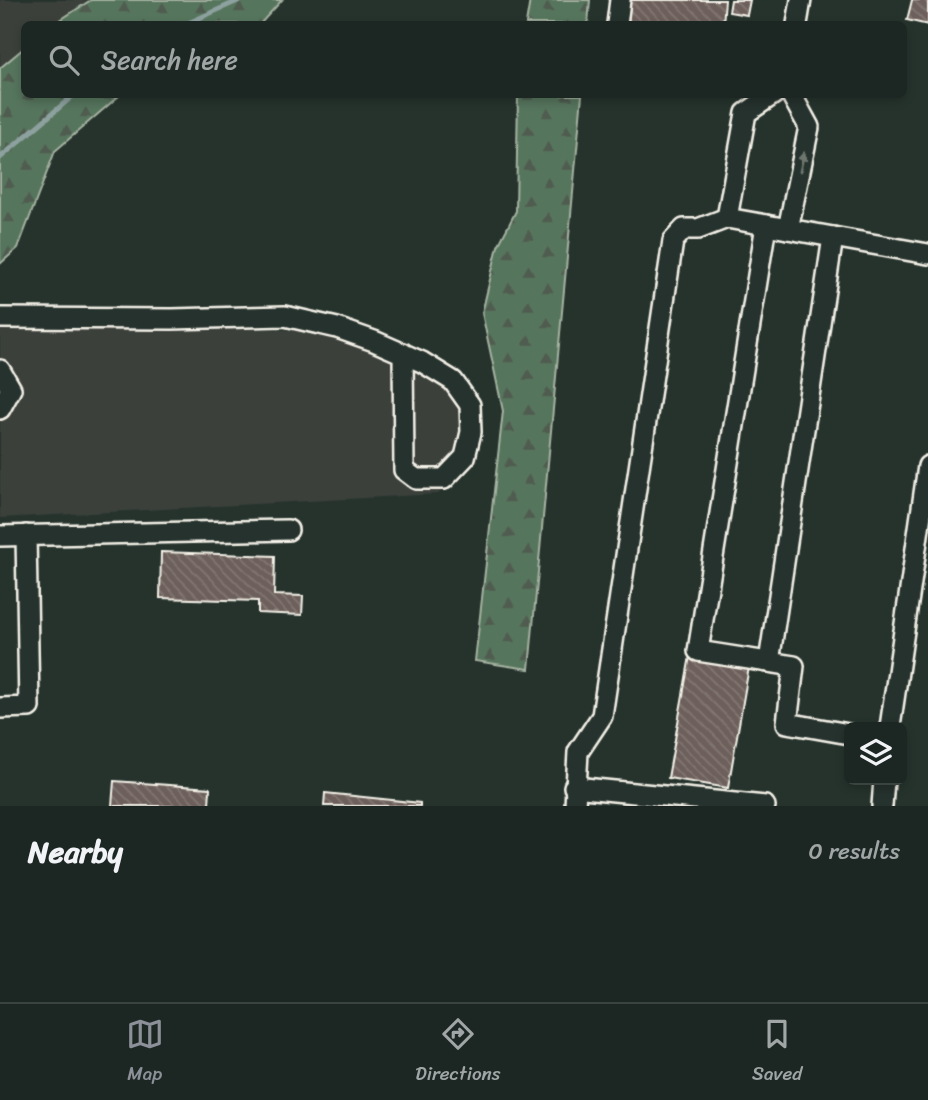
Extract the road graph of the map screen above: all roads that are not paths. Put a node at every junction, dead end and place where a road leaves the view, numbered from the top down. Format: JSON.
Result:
{"nodes":[{"id":1,"x":620,"y":0,"type":"edge"},
{"id":2,"x":801,"y":0,"type":"edge"},
{"id":3,"x":617,"y":21,"type":"edge"},
{"id":4,"x":798,"y":21,"type":"edge"},
{"id":5,"x":768,"y":98,"type":"edge"},
{"id":6,"x":793,"y":98,"type":"edge"},
{"id":7,"x":727,"y":218,"type":"junction"},
{"id":8,"x":766,"y":225,"type":"junction"},
{"id":9,"x":788,"y":229,"type":"junction"},
{"id":10,"x":833,"y":237,"type":"junction"},
{"id":11,"x":928,"y":254,"type":"edge"},
{"id":12,"x":0,"y":318,"type":"edge"},
{"id":13,"x":402,"y":353,"type":"junction"},
{"id":14,"x":0,"y":370,"type":"edge"},
{"id":15,"x":0,"y":409,"type":"edge"},
{"id":16,"x":928,"y":466,"type":"edge"},
{"id":17,"x":288,"y":530,"type":"dead end"},
{"id":18,"x":26,"y":535,"type":"junction"},
{"id":19,"x":0,"y":536,"type":"edge"},
{"id":20,"x":769,"y":662,"type":"junction"},
{"id":21,"x":0,"y":708,"type":"edge"},
{"id":22,"x":891,"y":722,"type":"edge"},
{"id":23,"x":844,"y":733,"type":"edge"},
{"id":24,"x":884,"y":785,"type":"edge"},
{"id":25,"x":574,"y":797,"type":"edge"},
{"id":26,"x":765,"y":806,"type":"edge"},
{"id":27,"x":882,"y":806,"type":"edge"}],
"edges":[{"from":1,"to":3,"type":"street"},
{"from":2,"to":4,"type":"street"},
{"from":5,"to":7,"type":"street"},
{"from":9,"to":6,"type":"street","one_way":true},
{"from":7,"to":8,"type":"street"},
{"from":7,"to":25,"type":"street"},
{"from":8,"to":9,"type":"street"},
{"from":8,"to":20,"type":"street"},
{"from":9,"to":10,"type":"street"},
{"from":10,"to":11,"type":"street"},
{"from":10,"to":20,"type":"street"},
{"from":12,"to":13,"type":"street"},
{"from":13,"to":13,"type":"street"},
{"from":14,"to":15,"type":"street"},
{"from":16,"to":22,"type":"street"},
{"from":17,"to":18,"type":"street"},
{"from":18,"to":19,"type":"street"},
{"from":18,"to":21,"type":"street"},
{"from":20,"to":23,"type":"street"},
{"from":24,"to":27,"type":"street"},
{"from":25,"to":26,"type":"street"}]}
